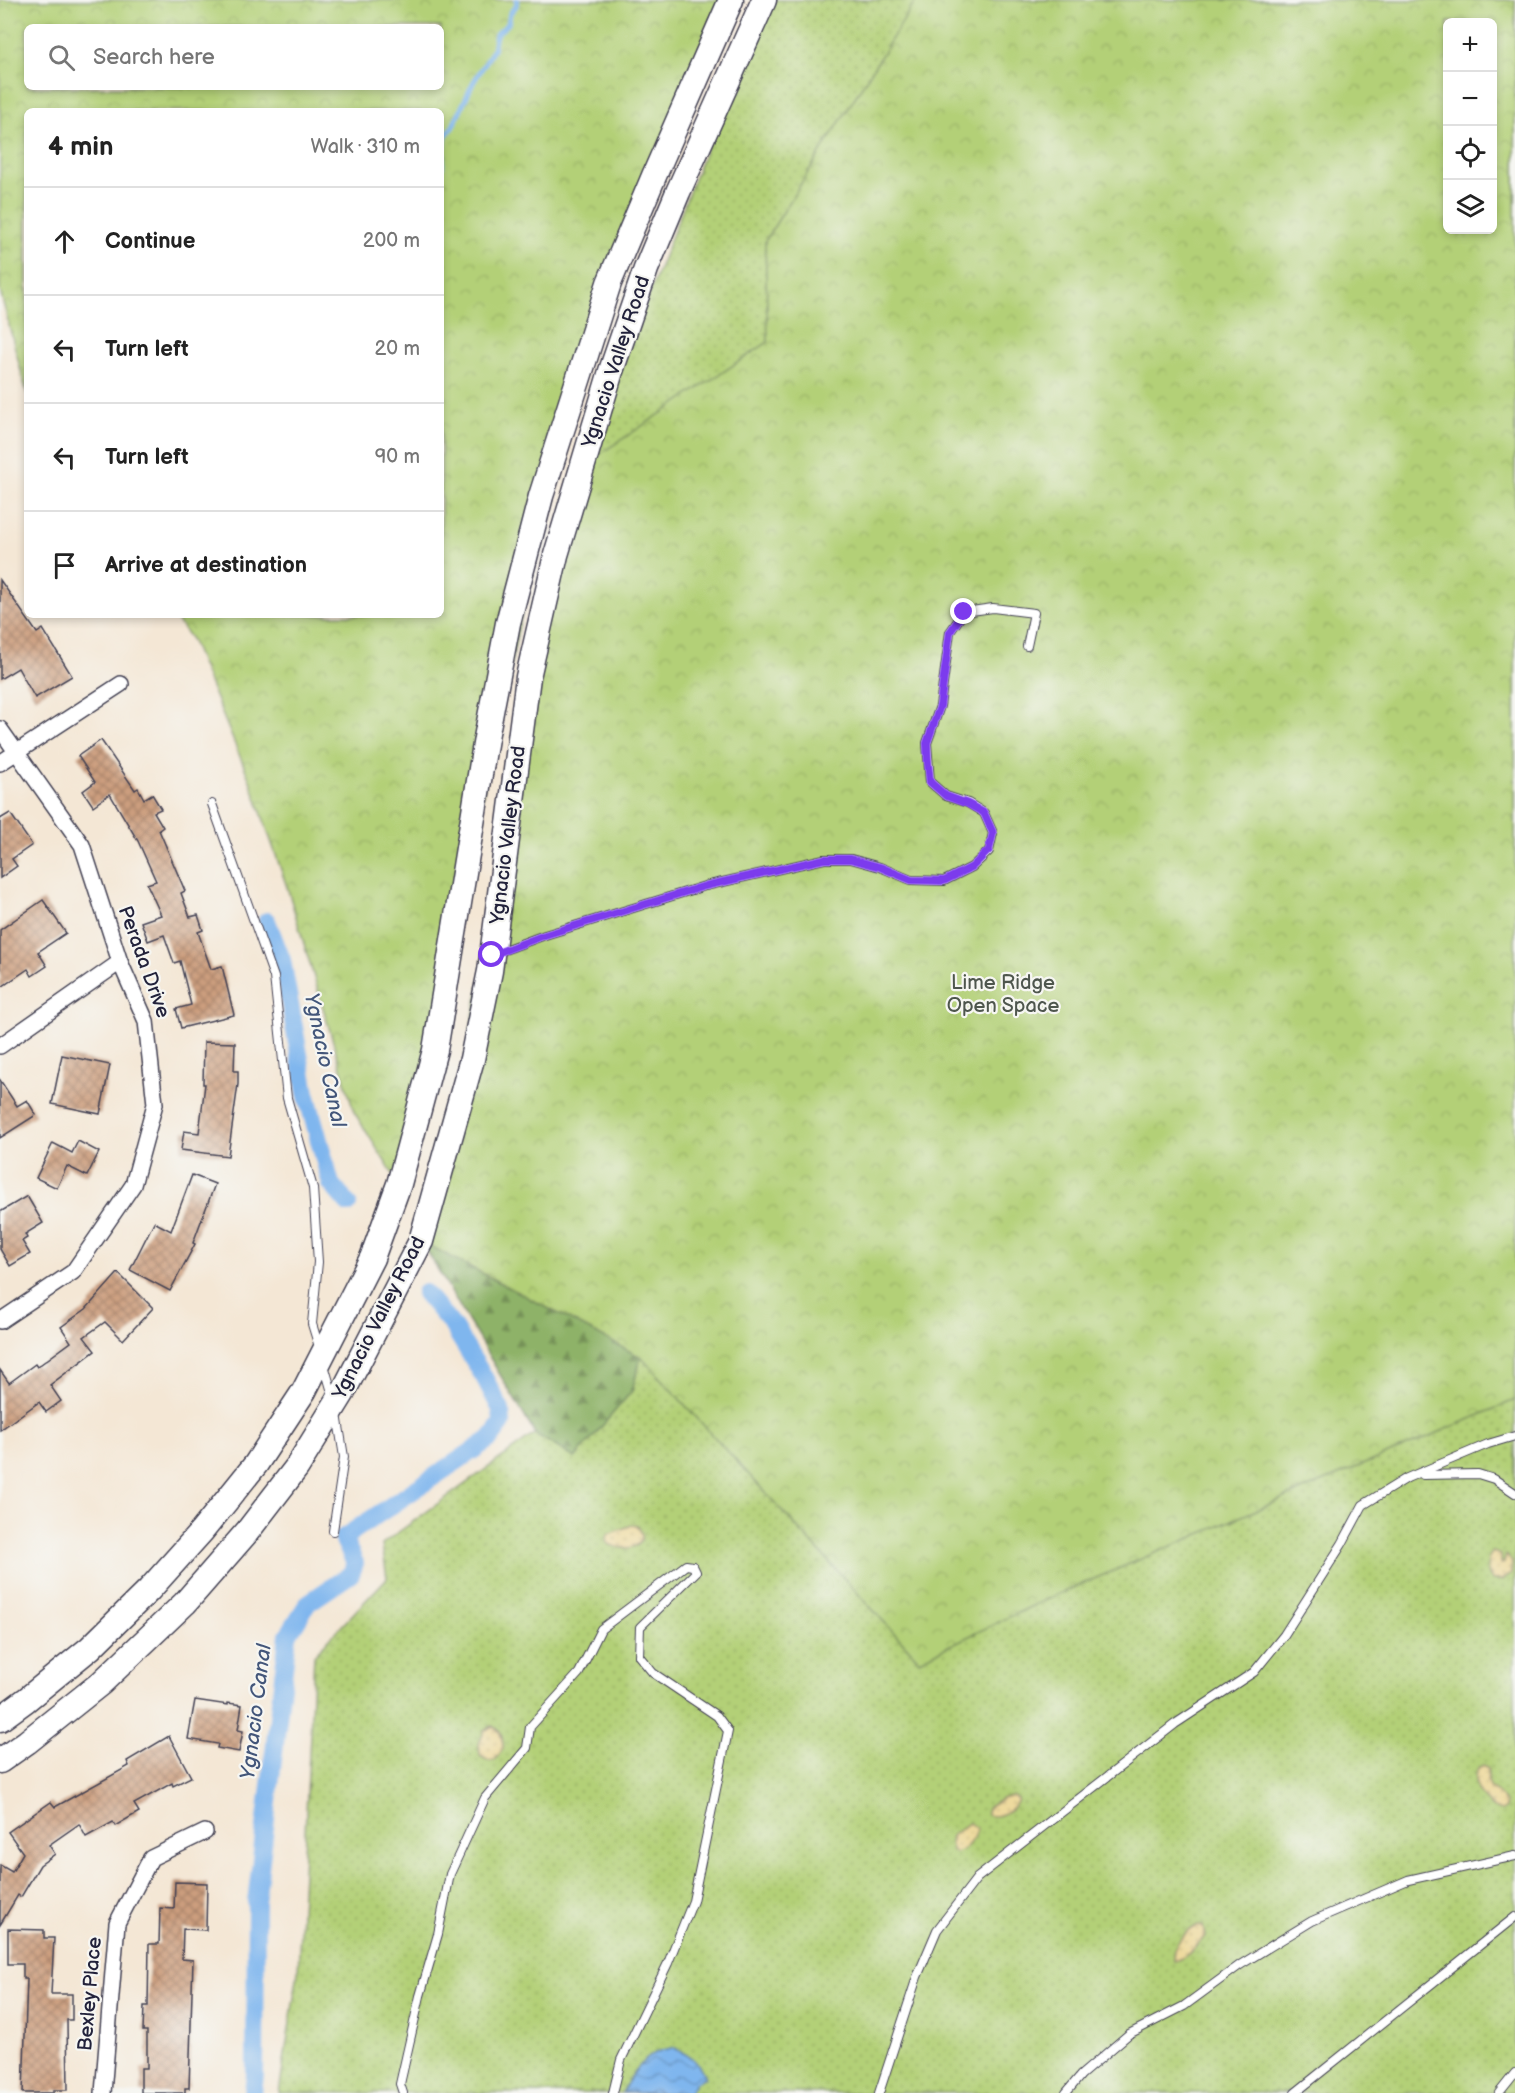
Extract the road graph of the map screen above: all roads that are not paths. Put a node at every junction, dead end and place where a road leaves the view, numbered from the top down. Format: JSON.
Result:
{"nodes":[{"id":1,"x":731,"y":0,"type":"edge"},
{"id":2,"x":764,"y":0,"type":"edge"},
{"id":3,"x":1027,"y":646,"type":"dead end"},
{"id":4,"x":121,"y":684,"type":"dead end"},
{"id":5,"x":0,"y":729,"type":"edge"},
{"id":6,"x":16,"y":751,"type":"junction"},
{"id":7,"x":0,"y":763,"type":"edge"},
{"id":8,"x":212,"y":804,"type":"dead end"},
{"id":9,"x":492,"y":955,"type":"junction"},
{"id":10,"x":120,"y":962,"type":"junction"},
{"id":11,"x":0,"y":1046,"type":"edge"},
{"id":12,"x":0,"y":1321,"type":"edge"},
{"id":13,"x":322,"y":1357,"type":"junction"},
{"id":14,"x":335,"y":1405,"type":"junction"},
{"id":15,"x":1515,"y":1436,"type":"edge"},
{"id":16,"x":1407,"y":1478,"type":"junction"},
{"id":17,"x":1515,"y":1493,"type":"edge"},
{"id":18,"x":333,"y":1531,"type":"dead end"},
{"id":19,"x":0,"y":1719,"type":"edge"},
{"id":20,"x":0,"y":1761,"type":"edge"},
{"id":21,"x":205,"y":1832,"type":"dead end"},
{"id":22,"x":1515,"y":1856,"type":"edge"},
{"id":23,"x":1515,"y":1917,"type":"edge"},
{"id":24,"x":1515,"y":2073,"type":"edge"},
{"id":25,"x":103,"y":2093,"type":"edge"},
{"id":26,"x":403,"y":2093,"type":"edge"},
{"id":27,"x":613,"y":2093,"type":"edge"},
{"id":28,"x":879,"y":2093,"type":"edge"},
{"id":29,"x":1066,"y":2093,"type":"edge"},
{"id":30,"x":1295,"y":2093,"type":"edge"},
{"id":31,"x":1499,"y":2093,"type":"edge"}],
"edges":[{"from":1,"to":13,"type":"highway","name":"Ygnacio Valley Road"},
{"from":2,"to":9,"type":"highway","name":"Ygnacio Valley Road"},
{"from":3,"to":9,"type":"lane"},
{"from":4,"to":6,"type":"street"},
{"from":5,"to":6,"type":"street","name":"Perada Drive"},
{"from":6,"to":7,"type":"street"},
{"from":6,"to":10,"type":"street","name":"Perada Drive"},
{"from":8,"to":13,"type":"lane"},
{"from":9,"to":14,"type":"highway","name":"Ygnacio Valley Road"},
{"from":10,"to":11,"type":"street"},
{"from":10,"to":12,"type":"street","name":"Perada Drive"},
{"from":13,"to":14,"type":"lane"},
{"from":13,"to":19,"type":"highway","name":"Ygnacio Valley Road"},
{"from":14,"to":18,"type":"lane"},
{"from":14,"to":20,"type":"highway","name":"Ygnacio Valley Road"},
{"from":15,"to":16,"type":"lane"},
{"from":16,"to":17,"type":"lane"},
{"from":16,"to":28,"type":"lane"},
{"from":21,"to":25,"type":"street","name":"Bexley Place"},
{"from":22,"to":29,"type":"lane"},
{"from":23,"to":30,"type":"lane"},
{"from":24,"to":31,"type":"lane"},
{"from":26,"to":27,"type":"lane"}]}
